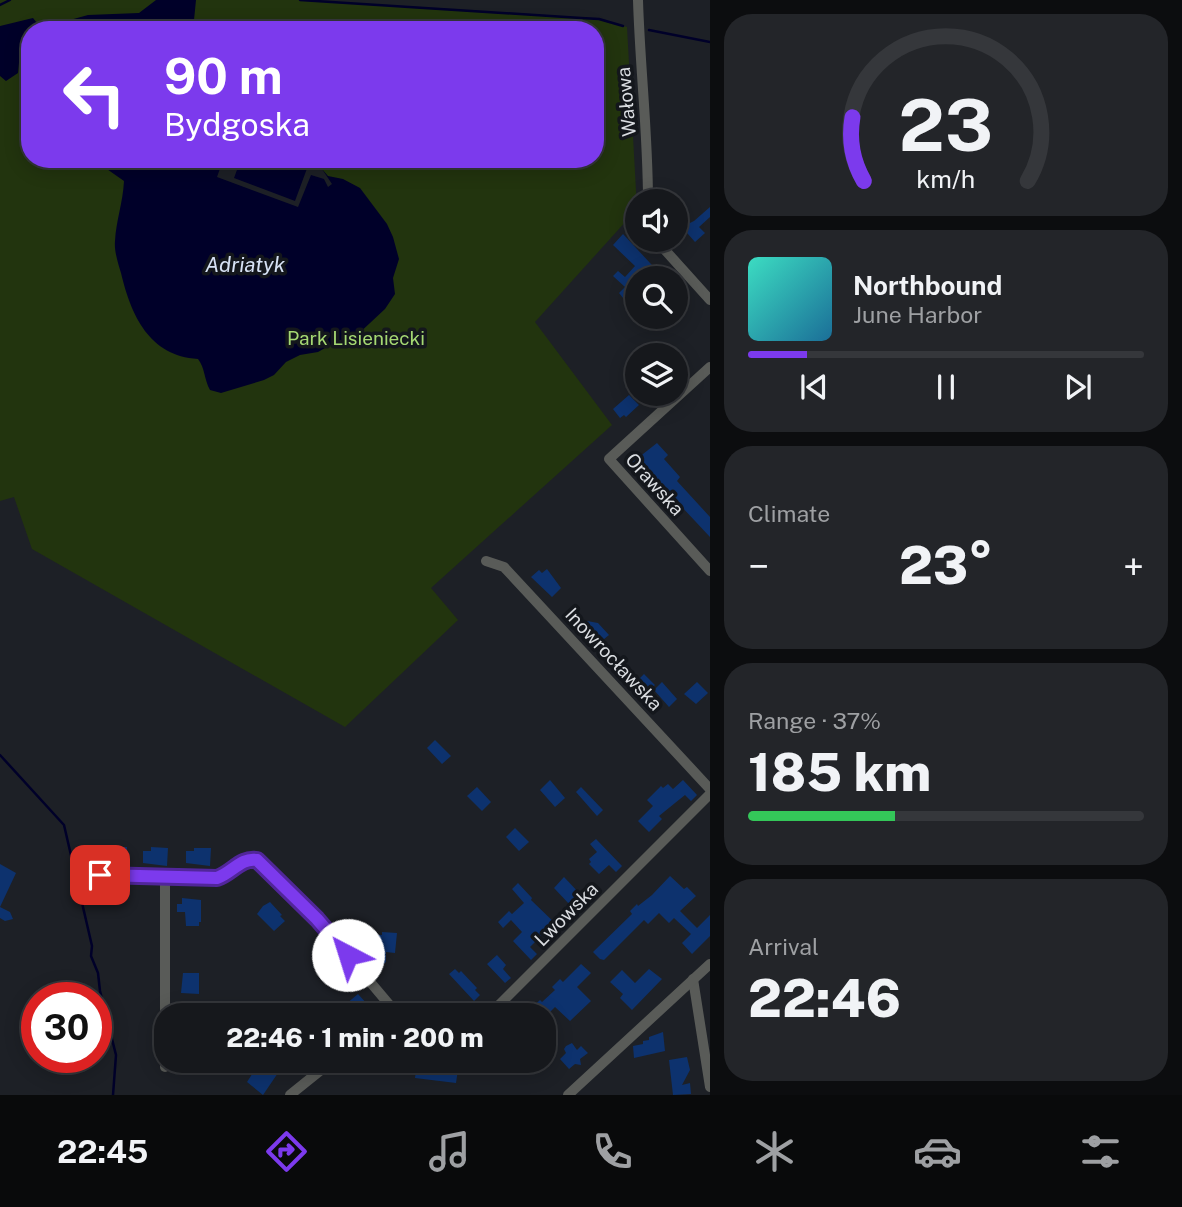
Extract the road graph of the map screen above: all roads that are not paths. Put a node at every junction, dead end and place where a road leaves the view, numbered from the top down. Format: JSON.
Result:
{"nodes":[{"id":1,"x":638,"y":0,"type":"edge"},
{"id":2,"x":648,"y":189,"type":"edge"},
{"id":3,"x":667,"y":252,"type":"edge"},
{"id":4,"x":709,"y":300,"type":"edge"},
{"id":5,"x":709,"y":367,"type":"edge"},
{"id":6,"x":486,"y":561,"type":"dead end"},
{"id":7,"x":709,"y":571,"type":"edge"},
{"id":8,"x":709,"y":789,"type":"edge"},
{"id":9,"x":709,"y":794,"type":"edge"},
{"id":10,"x":100,"y":875,"type":"dead end"},
{"id":11,"x":165,"y":877,"type":"junction"},
{"id":12,"x":709,"y":964,"type":"edge"},
{"id":13,"x":693,"y":979,"type":"junction"},
{"id":14,"x":165,"y":1003,"type":"edge"},
{"id":15,"x":388,"y":1003,"type":"edge"},
{"id":16,"x":501,"y":1003,"type":"edge"},
{"id":17,"x":317,"y":1073,"type":"edge"},
{"id":18,"x":709,"y":1087,"type":"edge"},
{"id":19,"x":568,"y":1094,"type":"edge"},
{"id":20,"x":290,"y":1095,"type":"edge"}],
"edges":[{"from":1,"to":2,"type":"street","name":"Wałowa"},
{"from":3,"to":4,"type":"street"},
{"from":5,"to":7,"type":"street","name":"Orawska"},
{"from":6,"to":8,"type":"street","name":"Inowrocławska"},
{"from":9,"to":16,"type":"street","name":"Lwowska"},
{"from":10,"to":11,"type":"street"},
{"from":11,"to":14,"type":"street"},
{"from":11,"to":15,"type":"street"},
{"from":12,"to":13,"type":"street"},
{"from":13,"to":18,"type":"street"},
{"from":13,"to":19,"type":"street"},
{"from":17,"to":20,"type":"street"}]}
